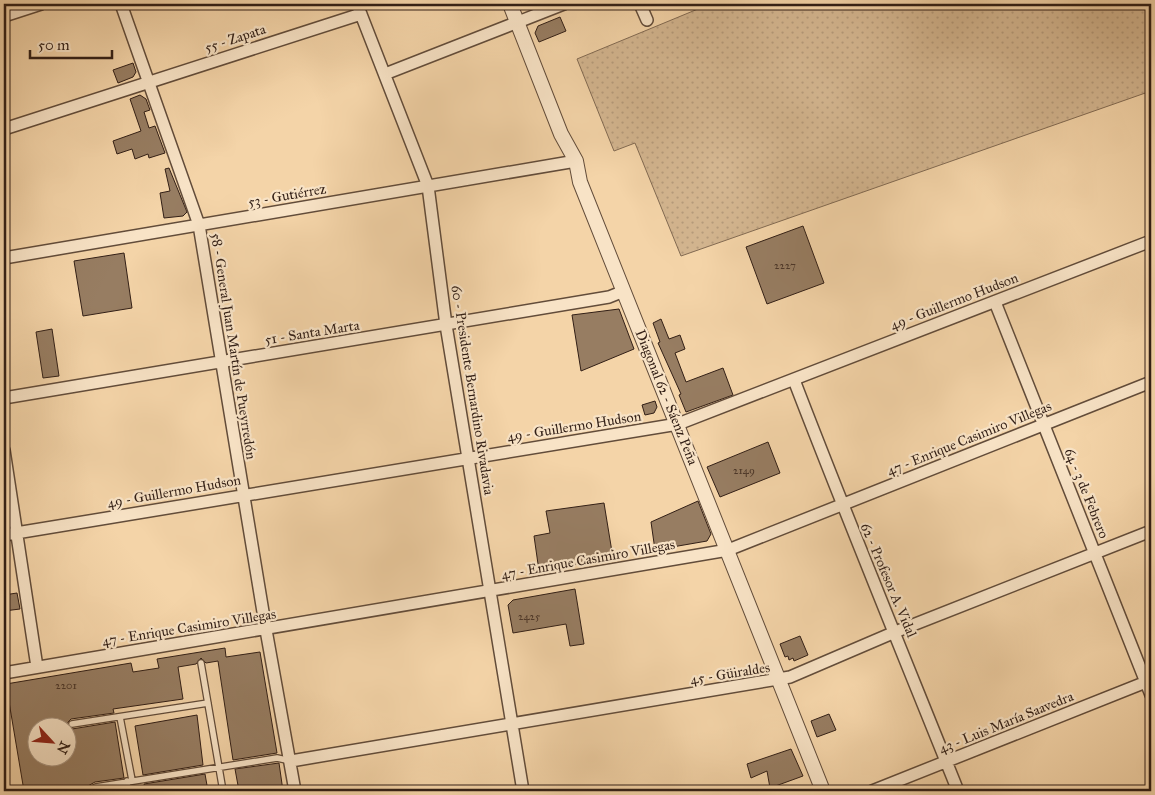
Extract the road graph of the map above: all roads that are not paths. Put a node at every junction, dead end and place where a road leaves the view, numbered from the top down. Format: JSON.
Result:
{"nodes":[{"id":1,"x":41,"y":4,"type":"edge"},
{"id":2,"x":121,"y":4,"type":"edge"},
{"id":3,"x":510,"y":4,"type":"edge"},
{"id":4,"x":564,"y":4,"type":"edge"},
{"id":5,"x":640,"y":4,"type":"edge"},
{"id":6,"x":359,"y":9,"type":"edge"},
{"id":7,"x":4,"y":16,"type":"edge"},
{"id":8,"x":646,"y":20,"type":"dead end"},
{"id":9,"x":518,"y":23,"type":"junction"},
{"id":10,"x":384,"y":74,"type":"junction"},
{"id":11,"x":149,"y":81,"type":"junction"},
{"id":12,"x":4,"y":129,"type":"edge"},
{"id":13,"x":576,"y":161,"type":"junction"},
{"id":14,"x":428,"y":186,"type":"junction"},
{"id":15,"x":199,"y":225,"type":"junction"},
{"id":16,"x":1151,"y":241,"type":"edge"},
{"id":17,"x":4,"y":258,"type":"edge"},
{"id":18,"x":624,"y":291,"type":"junction"},
{"id":19,"x":995,"y":302,"type":"junction"},
{"id":20,"x":446,"y":326,"type":"junction"},
{"id":21,"x":222,"y":362,"type":"junction"},
{"id":22,"x":794,"y":380,"type":"junction"},
{"id":23,"x":1151,"y":382,"type":"edge"},
{"id":24,"x":4,"y":398,"type":"edge"},
{"id":25,"x":678,"y":424,"type":"junction"},
{"id":26,"x":1044,"y":424,"type":"junction"},
{"id":27,"x":4,"y":450,"type":"edge"},
{"id":28,"x":468,"y":459,"type":"junction"},
{"id":29,"x":243,"y":494,"type":"junction"},
{"id":30,"x":842,"y":506,"type":"junction"},
{"id":31,"x":1151,"y":531,"type":"edge"},
{"id":32,"x":16,"y":533,"type":"junction"},
{"id":33,"x":4,"y":536,"type":"edge"},
{"id":34,"x":728,"y":550,"type":"junction"},
{"id":35,"x":1095,"y":553,"type":"junction"},
{"id":36,"x":490,"y":591,"type":"junction"},
{"id":37,"x":266,"y":630,"type":"junction"},
{"id":38,"x":895,"y":632,"type":"junction"},
{"id":39,"x":201,"y":663,"type":"dead end"},
{"id":40,"x":38,"y":667,"type":"junction"},
{"id":41,"x":4,"y":673,"type":"edge"},
{"id":42,"x":778,"y":680,"type":"junction"},
{"id":43,"x":1149,"y":681,"type":"edge"},
{"id":44,"x":1151,"y":695,"type":"edge"},
{"id":45,"x":208,"y":703,"type":"junction"},
{"id":46,"x":120,"y":717,"type":"junction"},
{"id":47,"x":78,"y":723,"type":"edge"},
{"id":48,"x":513,"y":724,"type":"junction"},
{"id":49,"x":291,"y":761,"type":"junction"},
{"id":50,"x":946,"y":762,"type":"junction"},
{"id":51,"x":219,"y":766,"type":"junction"},
{"id":52,"x":129,"y":781,"type":"junction"},
{"id":53,"x":88,"y":791,"type":"edge"},
{"id":54,"x":128,"y":791,"type":"edge"},
{"id":55,"x":223,"y":791,"type":"edge"},
{"id":56,"x":295,"y":791,"type":"edge"},
{"id":57,"x":524,"y":791,"type":"edge"},
{"id":58,"x":823,"y":791,"type":"edge"},
{"id":59,"x":872,"y":791,"type":"edge"},
{"id":60,"x":958,"y":791,"type":"edge"}],
"edges":[{"from":1,"to":7,"type":"street"},
{"from":2,"to":11,"type":"street","name":"58 - General Juan Martín de Pueyrredón"},
{"from":3,"to":9,"type":"street","name":"Diagonal 62 - Sáenz Peña"},
{"from":4,"to":9,"type":"street"},
{"from":5,"to":8,"type":"street"},
{"from":6,"to":10,"type":"street","name":"60 - Presidente Bernardino Rivadavia"},
{"from":6,"to":11,"type":"street","name":"55 - Zapata"},
{"from":9,"to":10,"type":"street"},
{"from":9,"to":13,"type":"street","name":"Diagonal 62 - Sáenz Peña"},
{"from":10,"to":14,"type":"street","name":"60 - Presidente Bernardino Rivadavia"},
{"from":11,"to":12,"type":"street","name":"55 - Zapata"},
{"from":11,"to":15,"type":"street","name":"58 - General Juan Martín de Pueyrredón"},
{"from":13,"to":14,"type":"street","name":"53 - Gutiérrez"},
{"from":13,"to":18,"type":"street","name":"Diagonal 62 - Sáenz Peña"},
{"from":14,"to":15,"type":"street","name":"53 - Gutiérrez"},
{"from":14,"to":20,"type":"street","name":"60 - Presidente Bernardino Rivadavia"},
{"from":15,"to":17,"type":"street","name":"53 - Gutiérrez"},
{"from":15,"to":21,"type":"street","name":"58 - General Juan Martín de Pueyrredón"},
{"from":16,"to":19,"type":"street","name":"49 - Guillermo Hudson"},
{"from":18,"to":20,"type":"street","name":"51 - Santa Marta"},
{"from":18,"to":25,"type":"street","name":"Diagonal 62 - Sáenz Peña"},
{"from":19,"to":22,"type":"street","name":"49 - Guillermo Hudson"},
{"from":19,"to":26,"type":"street","name":"64 - 3 de Febrero"},
{"from":20,"to":21,"type":"street","name":"51 - Santa Marta"},
{"from":20,"to":28,"type":"street","name":"60 - Presidente Bernardino Rivadavia"},
{"from":21,"to":24,"type":"street","name":"51 - Santa Marta"},
{"from":21,"to":29,"type":"street","name":"58 - General Juan Martín de Pueyrredón"},
{"from":22,"to":25,"type":"street","name":"49 - Guillermo Hudson"},
{"from":22,"to":30,"type":"street","name":"62 - Profesor A. Vidal"},
{"from":23,"to":26,"type":"street","name":"47 - Enrique Casimiro Villegas"},
{"from":25,"to":28,"type":"street","name":"49 - Guillermo Hudson"},
{"from":25,"to":34,"type":"street","name":"Diagonal 62 - Sáenz Peña"},
{"from":26,"to":30,"type":"street","name":"47 - Enrique Casimiro Villegas"},
{"from":26,"to":35,"type":"street","name":"64 - 3 de Febrero"},
{"from":27,"to":32,"type":"street"},
{"from":28,"to":29,"type":"street","name":"49 - Guillermo Hudson"},
{"from":28,"to":36,"type":"street","name":"60 - Presidente Bernardino Rivadavia"},
{"from":29,"to":32,"type":"street","name":"49 - Guillermo Hudson"},
{"from":29,"to":37,"type":"street","name":"58 - General Juan Martín de Pueyrredón"},
{"from":30,"to":34,"type":"street","name":"47 - Enrique Casimiro Villegas"},
{"from":30,"to":38,"type":"street","name":"62 - Profesor A. Vidal"},
{"from":31,"to":35,"type":"street","name":"45 - Güiraldes"},
{"from":32,"to":33,"type":"street","name":"49 - Guillermo Hudson"},
{"from":32,"to":40,"type":"street"},
{"from":34,"to":36,"type":"street","name":"47 - Enrique Casimiro Villegas"},
{"from":34,"to":42,"type":"street","name":"Diagonal 62 - Sáenz Peña"},
{"from":35,"to":38,"type":"street","name":"45 - Güiraldes"},
{"from":35,"to":43,"type":"street","name":"64 - 3 de Febrero"},
{"from":36,"to":37,"type":"street","name":"47 - Enrique Casimiro Villegas"},
{"from":36,"to":48,"type":"street","name":"60 - Presidente Bernardino Rivadavia"},
{"from":37,"to":40,"type":"street","name":"47 - Enrique Casimiro Villegas"},
{"from":37,"to":49,"type":"street","name":"58 - General Juan Martín de Pueyrredón"},
{"from":38,"to":42,"type":"street","name":"45 - Güiraldes"},
{"from":38,"to":50,"type":"street","name":"62 - Profesor A. Vidal"},
{"from":39,"to":45,"type":"lane"},
{"from":40,"to":41,"type":"street","name":"47 - Enrique Casimiro Villegas"},
{"from":42,"to":48,"type":"street","name":"45 - Güiraldes"},
{"from":42,"to":58,"type":"street","name":"Diagonal 62 - Sáenz Peña"},
{"from":43,"to":44,"type":"street","name":"64 - 3 de Febrero"},
{"from":43,"to":50,"type":"street","name":"43 - Luis María Saavedra"},
{"from":45,"to":46,"type":"lane"},
{"from":45,"to":51,"type":"lane"},
{"from":46,"to":47,"type":"lane"},
{"from":46,"to":52,"type":"lane"},
{"from":48,"to":49,"type":"street","name":"45 - Güiraldes"},
{"from":48,"to":57,"type":"street","name":"60 - Presidente Bernardino Rivadavia"},
{"from":49,"to":51,"type":"lane"},
{"from":49,"to":56,"type":"street","name":"58 - General Juan Martín de Pueyrredón"},
{"from":50,"to":59,"type":"street","name":"43 - Luis María Saavedra"},
{"from":50,"to":60,"type":"street","name":"62 - Profesor A. Vidal"},
{"from":51,"to":52,"type":"lane"},
{"from":51,"to":55,"type":"lane"},
{"from":52,"to":53,"type":"lane"},
{"from":52,"to":54,"type":"lane"}]}
